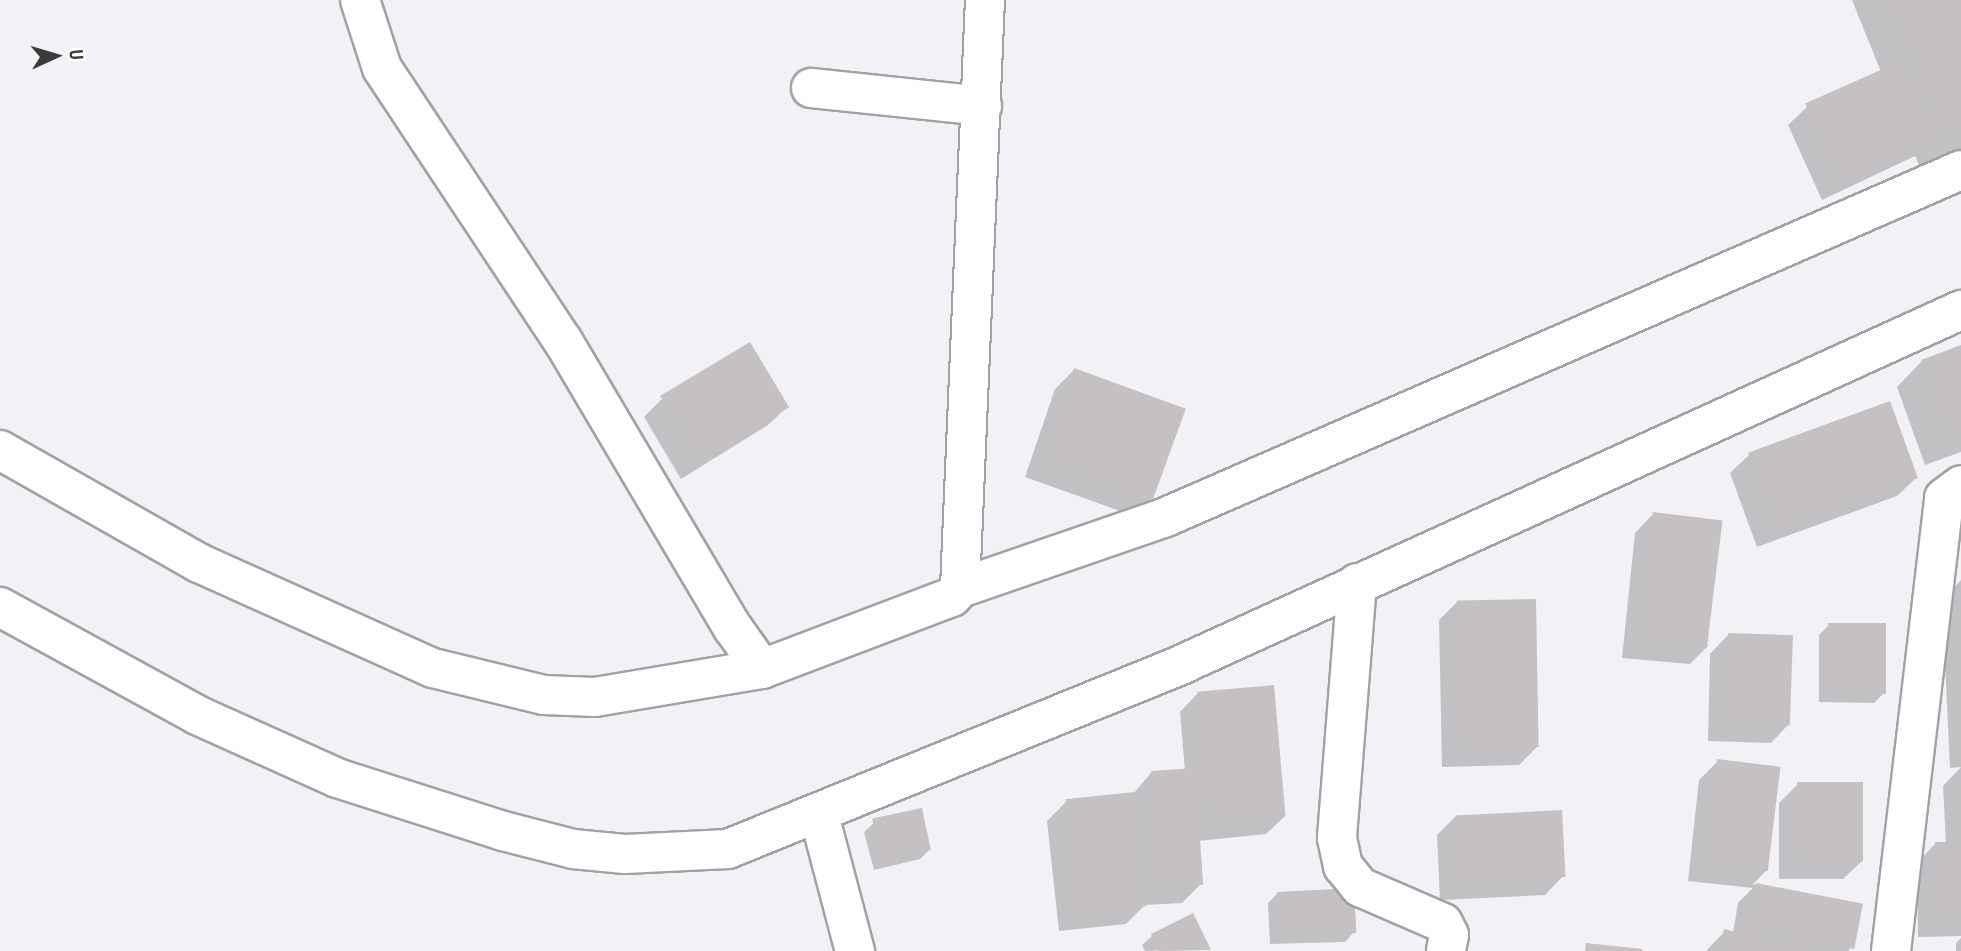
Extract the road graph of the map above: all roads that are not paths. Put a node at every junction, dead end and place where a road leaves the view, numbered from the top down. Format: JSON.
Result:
{"nodes":[{"id":1,"x":360,"y":0,"type":"edge"},
{"id":2,"x":985,"y":0,"type":"edge"},
{"id":3,"x":811,"y":88,"type":"dead end"},
{"id":4,"x":982,"y":106,"type":"junction"},
{"id":5,"x":1961,"y":170,"type":"edge"},
{"id":6,"x":1961,"y":310,"type":"edge"},
{"id":7,"x":0,"y":450,"type":"edge"},
{"id":8,"x":1961,"y":485,"type":"edge"},
{"id":9,"x":1357,"y":583,"type":"junction"},
{"id":10,"x":960,"y":588,"type":"junction"},
{"id":11,"x":0,"y":607,"type":"edge"},
{"id":12,"x":762,"y":669,"type":"junction"},
{"id":13,"x":819,"y":815,"type":"junction"},
{"id":14,"x":855,"y":951,"type":"edge"},
{"id":15,"x":1446,"y":951,"type":"edge"},
{"id":16,"x":1891,"y":951,"type":"edge"}],
"edges":[{"from":1,"to":12,"type":"street"},
{"from":2,"to":4,"type":"street"},
{"from":3,"to":4,"type":"street"},
{"from":4,"to":10,"type":"street"},
{"from":5,"to":10,"type":"street"},
{"from":6,"to":9,"type":"street"},
{"from":7,"to":12,"type":"street"},
{"from":8,"to":16,"type":"street"},
{"from":9,"to":13,"type":"street"},
{"from":9,"to":15,"type":"street"},
{"from":10,"to":12,"type":"street"},
{"from":11,"to":13,"type":"street"},
{"from":13,"to":14,"type":"street"}]}
